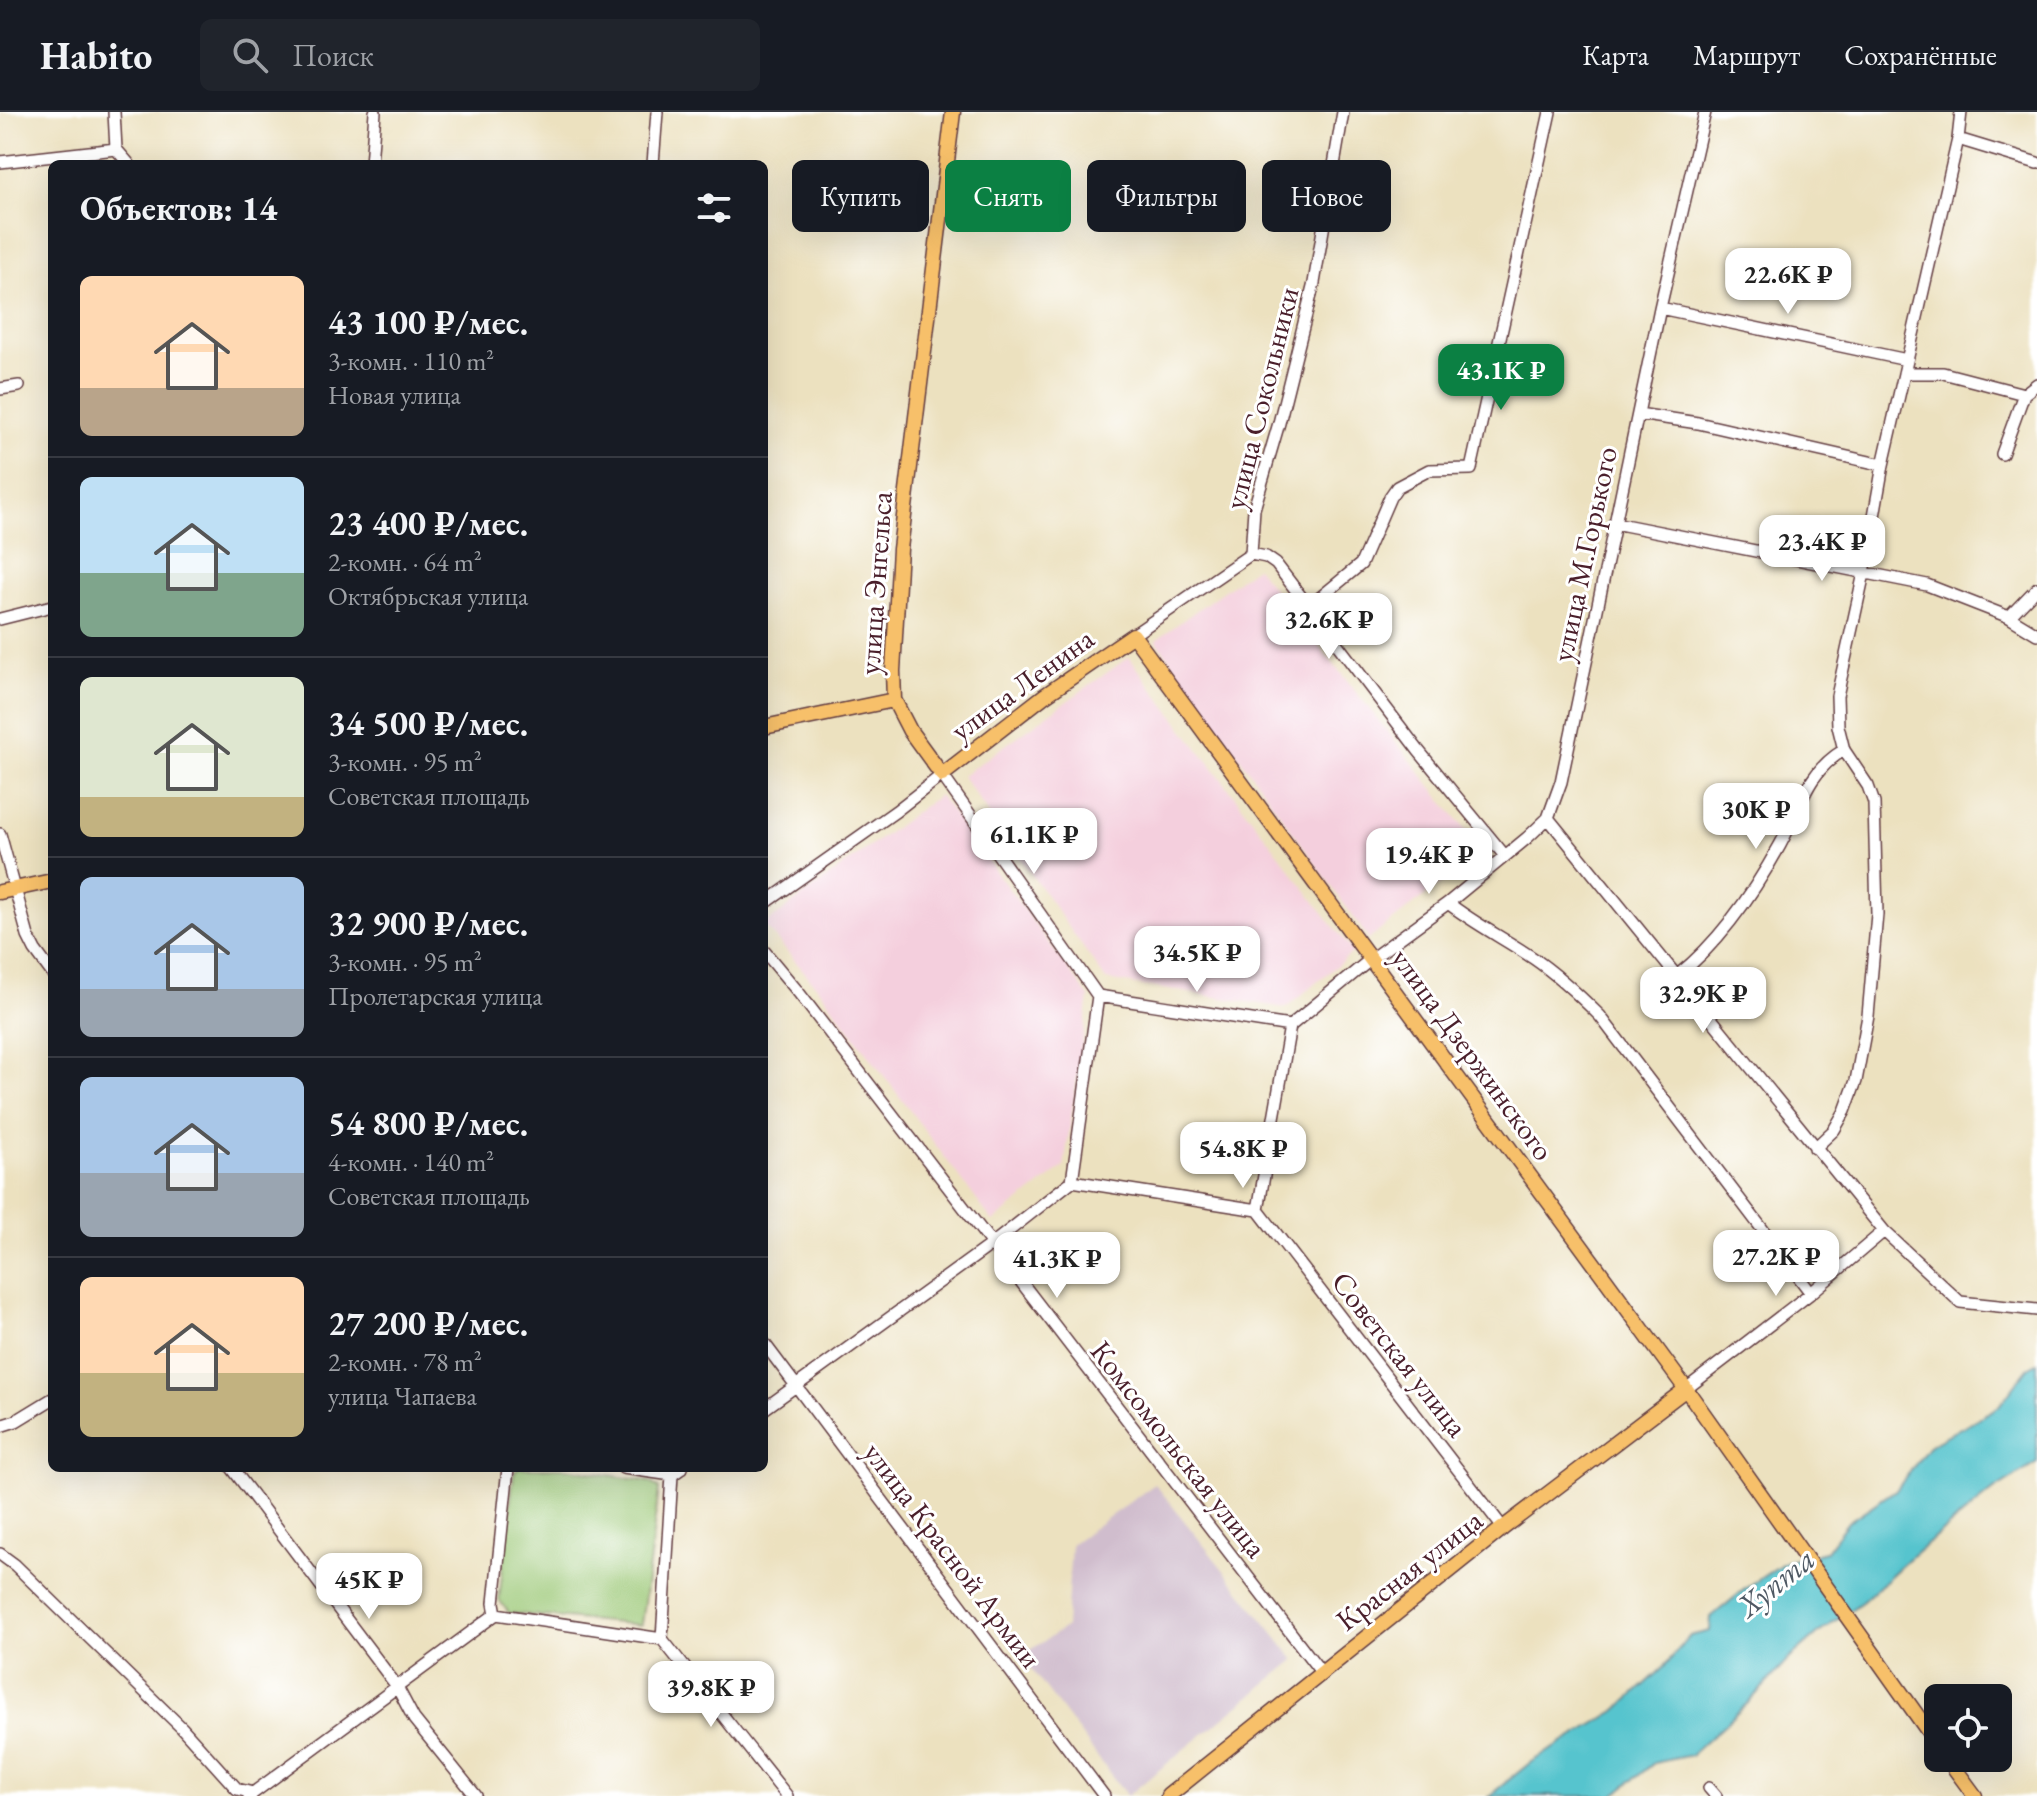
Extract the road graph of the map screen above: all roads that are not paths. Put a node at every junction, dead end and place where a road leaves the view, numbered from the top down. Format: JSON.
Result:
{"nodes":[{"id":1,"x":114,"y":112,"type":"edge"},
{"id":2,"x":375,"y":112,"type":"edge"},
{"id":3,"x":657,"y":112,"type":"edge"},
{"id":4,"x":953,"y":112,"type":"edge"},
{"id":5,"x":1343,"y":112,"type":"edge"},
{"id":6,"x":1550,"y":112,"type":"edge"},
{"id":7,"x":1705,"y":112,"type":"edge"},
{"id":8,"x":1961,"y":112,"type":"edge"},
{"id":9,"x":1958,"y":139,"type":"junction"},
{"id":10,"x":116,"y":149,"type":"junction"},
{"id":11,"x":126,"y":160,"type":"edge"},
{"id":12,"x":371,"y":160,"type":"edge"},
{"id":13,"x":653,"y":160,"type":"edge"},
{"id":14,"x":0,"y":162,"type":"edge"},
{"id":15,"x":2037,"y":163,"type":"edge"},
{"id":16,"x":1660,"y":308,"type":"junction"},
{"id":17,"x":1907,"y":360,"type":"junction"},
{"id":18,"x":1904,"y":373,"type":"junction"},
{"id":19,"x":2037,"y":384,"type":"edge"},
{"id":20,"x":19,"y":386,"type":"dead end"},
{"id":21,"x":0,"y":389,"type":"edge"},
{"id":22,"x":2024,"y":394,"type":"junction"},
{"id":23,"x":1638,"y":414,"type":"junction"},
{"id":24,"x":2002,"y":454,"type":"dead end"},
{"id":25,"x":1883,"y":465,"type":"junction"},
{"id":26,"x":1614,"y":523,"type":"junction"},
{"id":27,"x":1251,"y":554,"type":"junction"},
{"id":28,"x":1864,"y":573,"type":"junction"},
{"id":29,"x":2037,"y":588,"type":"edge"},
{"id":30,"x":1310,"y":606,"type":"junction"},
{"id":31,"x":48,"y":607,"type":"edge"},
{"id":32,"x":2009,"y":617,"type":"junction"},
{"id":33,"x":0,"y":619,"type":"edge"},
{"id":34,"x":2037,"y":634,"type":"edge"},
{"id":35,"x":1133,"y":635,"type":"junction"},
{"id":36,"x":894,"y":700,"type":"junction"},
{"id":37,"x":768,"y":726,"type":"edge"},
{"id":38,"x":1844,"y":750,"type":"junction"},
{"id":39,"x":942,"y":775,"type":"junction"},
{"id":40,"x":1548,"y":818,"type":"junction"},
{"id":41,"x":0,"y":834,"type":"edge"},
{"id":42,"x":1505,"y":856,"type":"junction"},
{"id":43,"x":48,"y":882,"type":"edge"},
{"id":44,"x":16,"y":889,"type":"junction"},
{"id":45,"x":0,"y":892,"type":"edge"},
{"id":46,"x":768,"y":901,"type":"edge"},
{"id":47,"x":1448,"y":903,"type":"junction"},
{"id":48,"x":768,"y":956,"type":"edge"},
{"id":49,"x":1371,"y":959,"type":"junction"},
{"id":50,"x":48,"y":968,"type":"edge"},
{"id":51,"x":1678,"y":975,"type":"junction"},
{"id":52,"x":1098,"y":996,"type":"junction"},
{"id":53,"x":1290,"y":1026,"type":"junction"},
{"id":54,"x":1815,"y":1148,"type":"junction"},
{"id":55,"x":1072,"y":1181,"type":"junction"},
{"id":56,"x":1258,"y":1210,"type":"junction"},
{"id":57,"x":1884,"y":1231,"type":"junction"},
{"id":58,"x":992,"y":1244,"type":"junction"},
{"id":59,"x":1811,"y":1293,"type":"junction"},
{"id":60,"x":2037,"y":1310,"type":"edge"},
{"id":61,"x":768,"y":1348,"type":"edge"},
{"id":62,"x":796,"y":1385,"type":"junction"},
{"id":63,"x":1686,"y":1389,"type":"junction"},
{"id":64,"x":48,"y":1401,"type":"edge"},
{"id":65,"x":768,"y":1406,"type":"edge"},
{"id":66,"x":0,"y":1426,"type":"edge"},
{"id":67,"x":235,"y":1472,"type":"edge"},
{"id":68,"x":508,"y":1472,"type":"edge"},
{"id":69,"x":677,"y":1472,"type":"edge"},
{"id":70,"x":1503,"y":1528,"type":"junction"},
{"id":71,"x":0,"y":1554,"type":"edge"},
{"id":72,"x":496,"y":1614,"type":"junction"},
{"id":73,"x":662,"y":1639,"type":"junction"},
{"id":74,"x":1321,"y":1672,"type":"junction"},
{"id":75,"x":396,"y":1685,"type":"junction"},
{"id":76,"x":1924,"y":1726,"type":"edge"},
{"id":77,"x":1957,"y":1772,"type":"edge"},
{"id":78,"x":251,"y":1795,"type":"edge"},
{"id":79,"x":476,"y":1796,"type":"edge"},
{"id":80,"x":787,"y":1796,"type":"edge"},
{"id":81,"x":1104,"y":1796,"type":"edge"},
{"id":82,"x":1168,"y":1796,"type":"edge"},
{"id":83,"x":1975,"y":1796,"type":"edge"}],
"edges":[{"from":1,"to":10,"type":"street"},
{"from":2,"to":12,"type":"street"},
{"from":3,"to":13,"type":"street"},
{"from":4,"to":36,"type":"main road","name":"улица Энгельса"},
{"from":5,"to":27,"type":"street","name":"улица Сокольники"},
{"from":6,"to":30,"type":"street"},
{"from":7,"to":16,"type":"street","name":"улица М.Горького"},
{"from":8,"to":9,"type":"street"},
{"from":9,"to":15,"type":"street"},
{"from":9,"to":17,"type":"street"},
{"from":10,"to":11,"type":"street"},
{"from":10,"to":14,"type":"street"},
{"from":16,"to":17,"type":"street"},
{"from":16,"to":23,"type":"street","name":"улица М.Горького"},
{"from":17,"to":18,"type":"street"},
{"from":18,"to":22,"type":"street"},
{"from":18,"to":25,"type":"street"},
{"from":19,"to":22,"type":"street"},
{"from":20,"to":21,"type":"street"},
{"from":22,"to":24,"type":"street"},
{"from":23,"to":25,"type":"street"},
{"from":23,"to":26,"type":"street","name":"улица М.Горького"},
{"from":25,"to":28,"type":"street"},
{"from":26,"to":28,"type":"street"},
{"from":26,"to":40,"type":"street","name":"улица М.Горького"},
{"from":27,"to":30,"type":"street"},
{"from":27,"to":35,"type":"street","name":"улица Сокольники"},
{"from":28,"to":32,"type":"street"},
{"from":28,"to":38,"type":"street"},
{"from":29,"to":32,"type":"street"},
{"from":30,"to":42,"type":"street"},
{"from":31,"to":33,"type":"street"},
{"from":32,"to":34,"type":"street"},
{"from":35,"to":39,"type":"main road","name":"улица Ленина"},
{"from":35,"to":49,"type":"main road","name":"улица Дзержинского"},
{"from":36,"to":37,"type":"main road"},
{"from":36,"to":39,"type":"main road","name":"улица Энгельса"},
{"from":38,"to":51,"type":"street"},
{"from":38,"to":54,"type":"street"},
{"from":39,"to":46,"type":"street"},
{"from":39,"to":52,"type":"street","name":"улица Энгельса"},
{"from":40,"to":42,"type":"street"},
{"from":40,"to":51,"type":"street"},
{"from":41,"to":44,"type":"street"},
{"from":42,"to":47,"type":"street"},
{"from":43,"to":44,"type":"main road"},
{"from":44,"to":45,"type":"main road"},
{"from":44,"to":50,"type":"street"},
{"from":47,"to":49,"type":"street"},
{"from":47,"to":59,"type":"street"},
{"from":48,"to":58,"type":"street","name":"Комсомольская улица"},
{"from":49,"to":53,"type":"street"},
{"from":49,"to":63,"type":"main road","name":"улица Дзержинского"},
{"from":51,"to":54,"type":"street"},
{"from":52,"to":53,"type":"street"},
{"from":52,"to":55,"type":"street"},
{"from":53,"to":56,"type":"street"},
{"from":54,"to":57,"type":"street"},
{"from":55,"to":56,"type":"street"},
{"from":55,"to":58,"type":"street"},
{"from":56,"to":70,"type":"street","name":"Советская улица"},
{"from":57,"to":59,"type":"street"},
{"from":57,"to":60,"type":"street"},
{"from":58,"to":62,"type":"street"},
{"from":58,"to":74,"type":"street","name":"Комсомольская улица"},
{"from":59,"to":63,"type":"street"},
{"from":61,"to":62,"type":"street","name":"улица Красной Армии"},
{"from":62,"to":65,"type":"street"},
{"from":62,"to":81,"type":"street","name":"улица Красной Армии"},
{"from":63,"to":70,"type":"main road","name":"Красная улица"},
{"from":63,"to":76,"type":"main road","name":"улица Дзержинского"},
{"from":64,"to":66,"type":"street"},
{"from":67,"to":75,"type":"street"},
{"from":68,"to":72,"type":"street"},
{"from":69,"to":73,"type":"street"},
{"from":70,"to":74,"type":"main road","name":"Красная улица"},
{"from":71,"to":78,"type":"street"},
{"from":72,"to":73,"type":"street"},
{"from":72,"to":75,"type":"street"},
{"from":73,"to":80,"type":"street"},
{"from":74,"to":82,"type":"main road","name":"Красная улица"},
{"from":75,"to":78,"type":"street"},
{"from":75,"to":79,"type":"street"},
{"from":77,"to":83,"type":"main road"}]}
